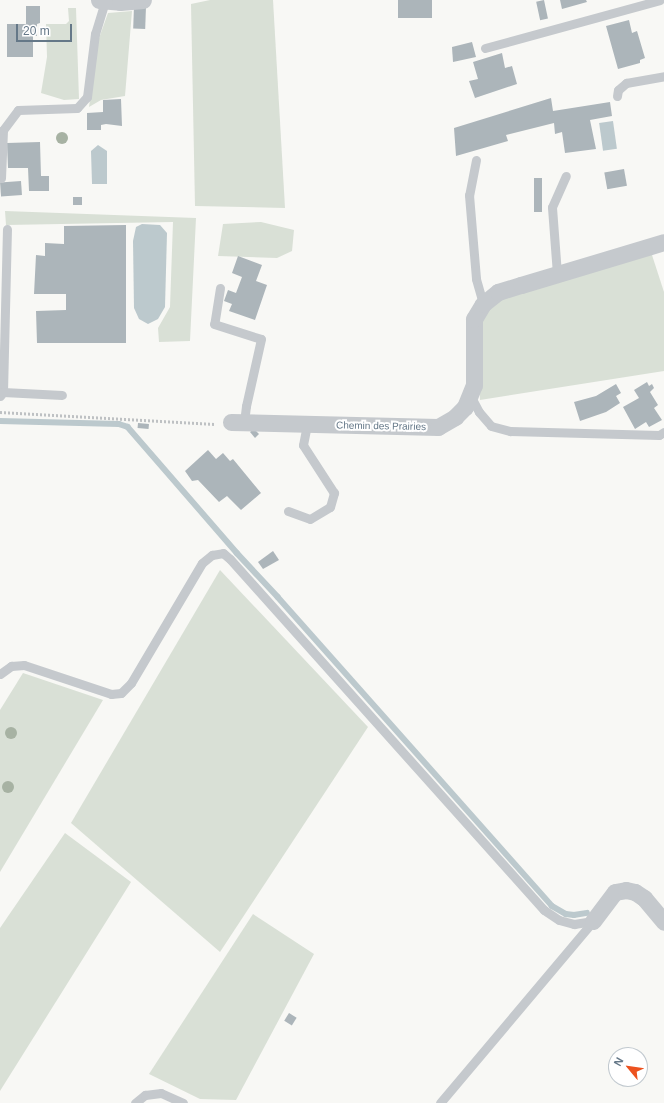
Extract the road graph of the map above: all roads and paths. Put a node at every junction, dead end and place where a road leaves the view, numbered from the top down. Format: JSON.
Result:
{"nodes":[{"id":1,"x":99,"y":0,"type":"edge"},
{"id":2,"x":105,"y":0,"type":"edge"},
{"id":3,"x":143,"y":0,"type":"edge"},
{"id":4,"x":660,"y":0,"type":"edge"},
{"id":5,"x":485,"y":48,"type":"dead end"},
{"id":6,"x":664,"y":76,"type":"edge"},
{"id":7,"x":617,"y":96,"type":"dead end"},
{"id":8,"x":476,"y":160,"type":"dead end"},
{"id":9,"x":566,"y":176,"type":"dead end"},
{"id":10,"x":1,"y":178,"type":"edge"},
{"id":11,"x":7,"y":229,"type":"dead end"},
{"id":12,"x":664,"y":242,"type":"edge"},
{"id":13,"x":557,"y":274,"type":"junction"},
{"id":14,"x":220,"y":288,"type":"dead end"},
{"id":15,"x":483,"y":304,"type":"junction"},
{"id":16,"x":2,"y":394,"type":"edge"},
{"id":17,"x":62,"y":395,"type":"dead end"},
{"id":18,"x":470,"y":395,"type":"junction"},
{"id":19,"x":0,"y":412,"type":"edge"},
{"id":20,"x":238,"y":422,"type":"junction"},
{"id":21,"x":306,"y":424,"type":"junction"},
{"id":22,"x":664,"y":432,"type":"edge"},
{"id":23,"x":288,"y":511,"type":"dead end"},
{"id":24,"x":0,"y":674,"type":"edge"},
{"id":25,"x":593,"y":921,"type":"junction"},
{"id":26,"x":664,"y":922,"type":"edge"},
{"id":27,"x":135,"y":1103,"type":"edge"},
{"id":28,"x":183,"y":1103,"type":"edge"},
{"id":29,"x":440,"y":1103,"type":"edge"}],
"edges":[{"from":1,"to":2,"type":"street"},
{"from":2,"to":3,"type":"street"},
{"from":2,"to":10,"type":"lane"},
{"from":4,"to":5,"type":"lane"},
{"from":6,"to":7,"type":"lane"},
{"from":8,"to":15,"type":"lane"},
{"from":9,"to":13,"type":"lane"},
{"from":11,"to":16,"type":"lane"},
{"from":12,"to":13,"type":"street","name":"Chemin des Prairies"},
{"from":13,"to":15,"type":"street","name":"Chemin des Prairies"},
{"from":14,"to":20,"type":"lane"},
{"from":15,"to":18,"type":"street","name":"Chemin des Prairies"},
{"from":16,"to":17,"type":"lane"},
{"from":18,"to":21,"type":"street","name":"Chemin des Prairies"},
{"from":18,"to":22,"type":"lane"},
{"from":19,"to":20,"type":"path"},
{"from":20,"to":21,"type":"street","name":"Chemin des Prairies"},
{"from":21,"to":23,"type":"lane"},
{"from":24,"to":25,"type":"lane"},
{"from":25,"to":26,"type":"street"},
{"from":25,"to":29,"type":"lane"},
{"from":27,"to":28,"type":"lane"}]}
